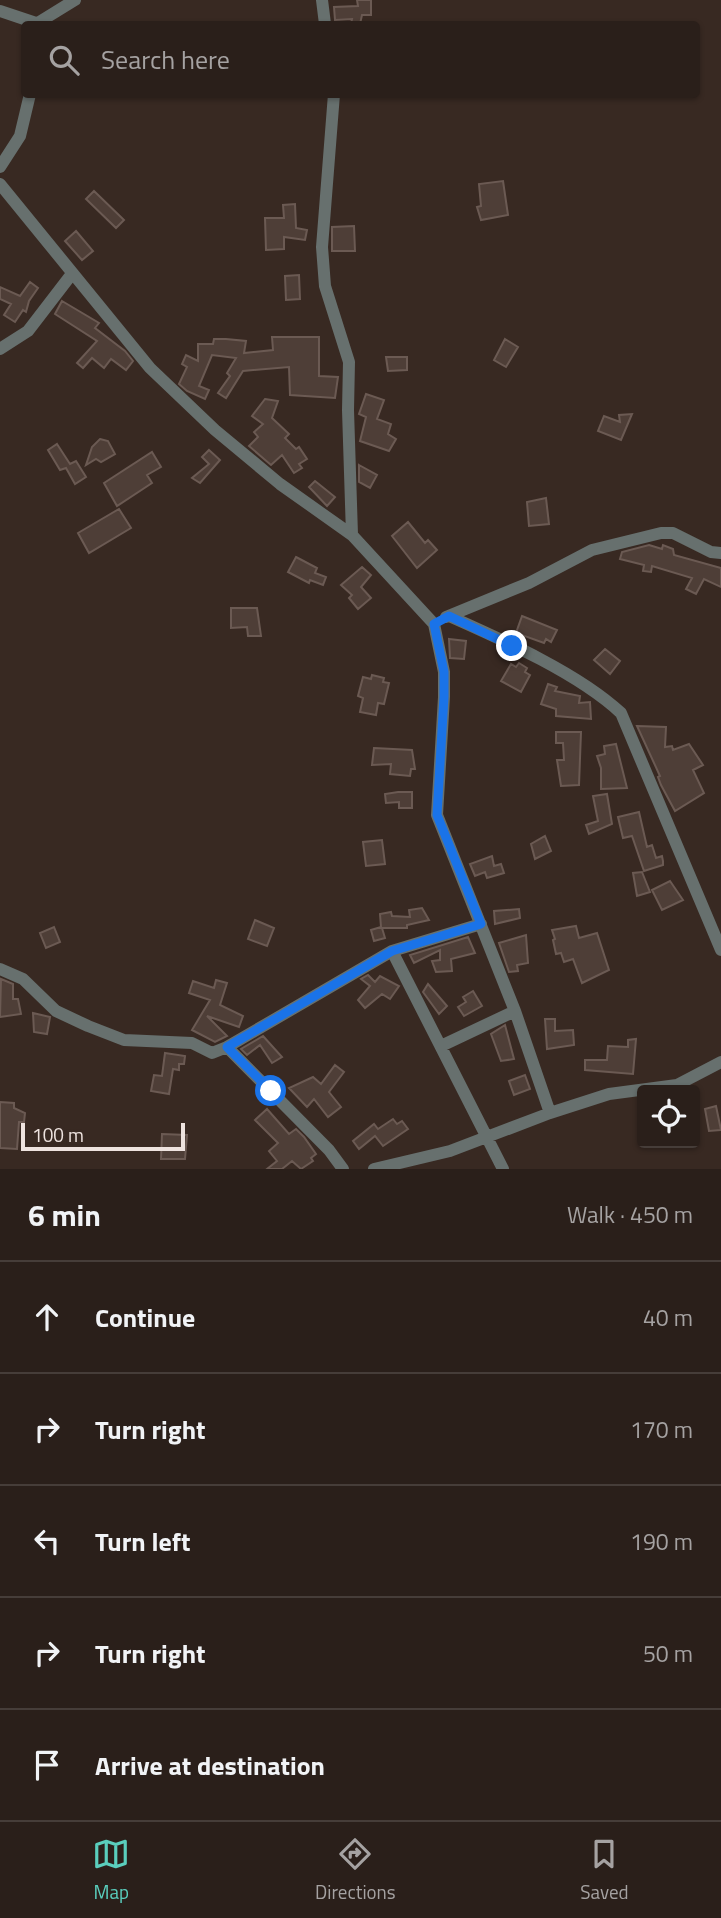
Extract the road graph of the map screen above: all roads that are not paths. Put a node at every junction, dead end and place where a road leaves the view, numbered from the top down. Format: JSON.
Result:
{"nodes":[{"id":1,"x":75,"y":0,"type":"edge"},
{"id":2,"x":323,"y":0,"type":"edge"},
{"id":3,"x":0,"y":11,"type":"edge"},
{"id":4,"x":28,"y":21,"type":"edge"},
{"id":5,"x":41,"y":21,"type":"edge"},
{"id":6,"x":325,"y":21,"type":"edge"},
{"id":7,"x":29,"y":98,"type":"edge"},
{"id":8,"x":334,"y":98,"type":"edge"},
{"id":9,"x":0,"y":167,"type":"edge"},
{"id":10,"x":0,"y":184,"type":"edge"},
{"id":11,"x":71,"y":275,"type":"junction"},
{"id":12,"x":0,"y":349,"type":"edge"},
{"id":13,"x":352,"y":535,"type":"junction"},
{"id":14,"x":721,"y":553,"type":"edge"},
{"id":15,"x":449,"y":616,"type":"junction"},
{"id":16,"x":434,"y":624,"type":"junction"},
{"id":17,"x":481,"y":924,"type":"junction"},
{"id":18,"x":721,"y":950,"type":"edge"},
{"id":19,"x":392,"y":951,"type":"junction"},
{"id":20,"x":0,"y":969,"type":"edge"},
{"id":21,"x":515,"y":1011,"type":"junction"},
{"id":22,"x":441,"y":1046,"type":"junction"},
{"id":23,"x":227,"y":1047,"type":"junction"},
{"id":24,"x":721,"y":1062,"type":"edge"},
{"id":25,"x":550,"y":1113,"type":"junction"},
{"id":26,"x":488,"y":1138,"type":"junction"},
{"id":27,"x":343,"y":1169,"type":"edge"},
{"id":28,"x":374,"y":1169,"type":"edge"},
{"id":29,"x":503,"y":1169,"type":"edge"}],
"edges":[{"from":1,"to":5,"type":"street"},
{"from":2,"to":6,"type":"street"},
{"from":3,"to":4,"type":"street"},
{"from":7,"to":9,"type":"street"},
{"from":8,"to":13,"type":"street"},
{"from":10,"to":11,"type":"street"},
{"from":11,"to":12,"type":"street"},
{"from":11,"to":13,"type":"street"},
{"from":13,"to":16,"type":"street"},
{"from":14,"to":15,"type":"street"},
{"from":15,"to":16,"type":"street"},
{"from":15,"to":18,"type":"street"},
{"from":16,"to":17,"type":"street"},
{"from":17,"to":19,"type":"street"},
{"from":17,"to":21,"type":"street"},
{"from":19,"to":22,"type":"street"},
{"from":19,"to":23,"type":"street"},
{"from":20,"to":23,"type":"street"},
{"from":21,"to":22,"type":"street"},
{"from":21,"to":25,"type":"street"},
{"from":22,"to":26,"type":"street"},
{"from":23,"to":27,"type":"street"},
{"from":24,"to":25,"type":"street"},
{"from":25,"to":26,"type":"street"},
{"from":26,"to":28,"type":"street"},
{"from":26,"to":29,"type":"street"}]}
